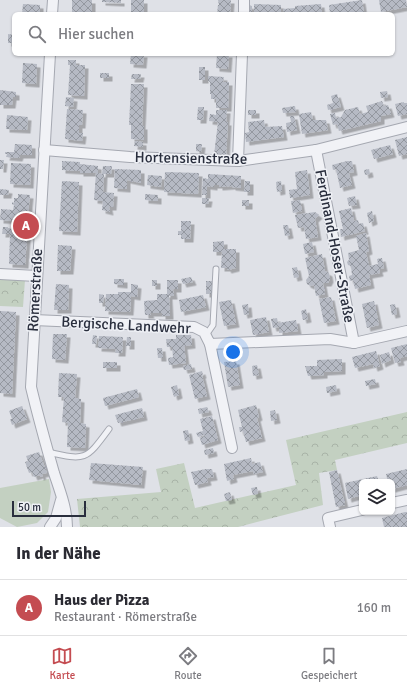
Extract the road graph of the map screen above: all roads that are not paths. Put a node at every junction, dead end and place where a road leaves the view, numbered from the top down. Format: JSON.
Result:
{"nodes":[{"id":1,"x":53,"y":0,"type":"edge"},
{"id":2,"x":244,"y":0,"type":"edge"},
{"id":3,"x":52,"y":12,"type":"edge"},
{"id":4,"x":244,"y":12,"type":"edge"},
{"id":5,"x":50,"y":56,"type":"edge"},
{"id":6,"x":242,"y":56,"type":"edge"},
{"id":7,"x":407,"y":127,"type":"edge"},
{"id":8,"x":44,"y":150,"type":"junction"},
{"id":9,"x":316,"y":150,"type":"junction"},
{"id":10,"x":238,"y":161,"type":"junction"},
{"id":11,"x":216,"y":269,"type":"dead end"},
{"id":12,"x":0,"y":274,"type":"edge"},
{"id":13,"x":36,"y":276,"type":"junction"},
{"id":14,"x":34,"y":320,"type":"junction"},
{"id":15,"x":407,"y":331,"type":"edge"},
{"id":16,"x":208,"y":339,"type":"junction"},
{"id":17,"x":354,"y":343,"type":"junction"},
{"id":18,"x":109,"y":429,"type":"dead end"},
{"id":19,"x":232,"y":448,"type":"dead end"},
{"id":20,"x":48,"y":452,"type":"junction"},
{"id":21,"x":62,"y":498,"type":"junction"},
{"id":22,"x":407,"y":500,"type":"edge"},
{"id":23,"x":395,"y":502,"type":"edge"},
{"id":24,"x":359,"y":511,"type":"edge"},
{"id":25,"x":50,"y":527,"type":"edge"},
{"id":26,"x":67,"y":527,"type":"edge"},
{"id":27,"x":330,"y":527,"type":"edge"}],
"edges":[{"from":1,"to":3,"type":"street"},
{"from":2,"to":4,"type":"street"},
{"from":5,"to":8,"type":"street","name":"Römerstraße"},
{"from":6,"to":10,"type":"street"},
{"from":7,"to":9,"type":"street","name":"Hortensienstraße"},
{"from":8,"to":10,"type":"street","name":"Hortensienstraße"},
{"from":8,"to":13,"type":"street","name":"Römerstraße"},
{"from":9,"to":10,"type":"street","name":"Hortensienstraße"},
{"from":9,"to":17,"type":"street","name":"Ferdinand-Hoser-Straße"},
{"from":11,"to":16,"type":"lane"},
{"from":12,"to":13,"type":"street"},
{"from":13,"to":14,"type":"street","name":"Römerstraße"},
{"from":14,"to":16,"type":"street","name":"Bergische Landwehr"},
{"from":14,"to":20,"type":"street","name":"Römerstraße"},
{"from":15,"to":17,"type":"street","name":"Bergische Landwehr"},
{"from":16,"to":17,"type":"street","name":"Bergische Landwehr"},
{"from":16,"to":19,"type":"street","name":"Bergische Landwehr"},
{"from":18,"to":20,"type":"lane"},
{"from":20,"to":21,"type":"street","name":"Römerstraße"},
{"from":21,"to":25,"type":"street"},
{"from":21,"to":26,"type":"street","name":"Römerstraße"},
{"from":22,"to":23,"type":"street"},
{"from":24,"to":27,"type":"street"}]}
